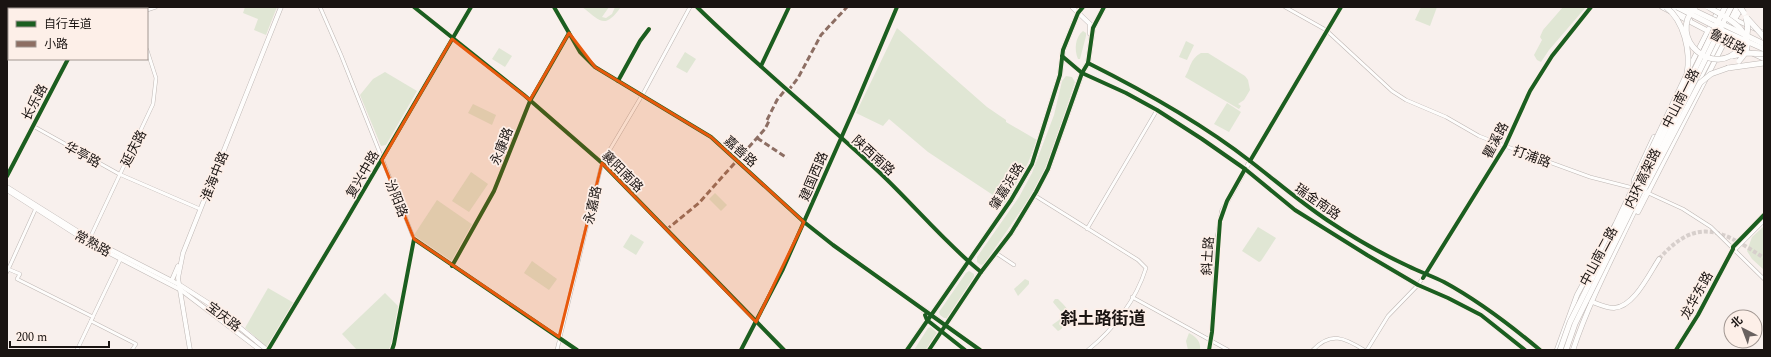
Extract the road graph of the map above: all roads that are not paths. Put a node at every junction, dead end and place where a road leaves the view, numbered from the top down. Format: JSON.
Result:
{"nodes":[{"id":1,"x":281,"y":7,"type":"edge"},
{"id":2,"x":320,"y":7,"type":"edge"},
{"id":3,"x":414,"y":7,"type":"edge"},
{"id":4,"x":471,"y":7,"type":"edge"},
{"id":5,"x":554,"y":7,"type":"edge"},
{"id":6,"x":690,"y":7,"type":"edge"},
{"id":7,"x":697,"y":7,"type":"edge"},
{"id":8,"x":789,"y":7,"type":"edge"},
{"id":9,"x":896,"y":7,"type":"edge"},
{"id":10,"x":1072,"y":7,"type":"edge"},
{"id":11,"x":1104,"y":7,"type":"edge"},
{"id":12,"x":1285,"y":7,"type":"edge"},
{"id":13,"x":1341,"y":7,"type":"edge"},
{"id":14,"x":1591,"y":7,"type":"edge"},
{"id":15,"x":1662,"y":7,"type":"edge"},
{"id":16,"x":1666,"y":7,"type":"edge"},
{"id":17,"x":1671,"y":7,"type":"edge"},
{"id":18,"x":1677,"y":7,"type":"edge"},
{"id":19,"x":1687,"y":7,"type":"edge"},
{"id":20,"x":1695,"y":7,"type":"edge"},
{"id":21,"x":1703,"y":7,"type":"edge"},
{"id":22,"x":1708,"y":7,"type":"edge"},
{"id":23,"x":1731,"y":7,"type":"edge"},
{"id":24,"x":1740,"y":7,"type":"edge"},
{"id":25,"x":1080,"y":9,"type":"edge"},
{"id":26,"x":1721,"y":9,"type":"edge"},
{"id":27,"x":1745,"y":16,"type":"junction"},
{"id":28,"x":1732,"y":20,"type":"junction"},
{"id":29,"x":1679,"y":22,"type":"junction"},
{"id":30,"x":1692,"y":22,"type":"junction"},
{"id":31,"x":1712,"y":29,"type":"junction"},
{"id":32,"x":1326,"y":30,"type":"junction"},
{"id":33,"x":569,"y":33,"type":"junction"},
{"id":34,"x":1764,"y":33,"type":"edge"},
{"id":35,"x":1687,"y":35,"type":"junction"},
{"id":36,"x":1764,"y":36,"type":"edge"},
{"id":37,"x":452,"y":39,"type":"junction"},
{"id":38,"x":1723,"y":39,"type":"junction"},
{"id":39,"x":1703,"y":40,"type":"junction"},
{"id":40,"x":1764,"y":44,"type":"edge"},
{"id":41,"x":1764,"y":49,"type":"edge"},
{"id":42,"x":1688,"y":51,"type":"junction"},
{"id":43,"x":148,"y":53,"type":"edge"},
{"id":44,"x":1718,"y":54,"type":"junction"},
{"id":45,"x":1764,"y":54,"type":"edge"},
{"id":46,"x":1062,"y":56,"type":"junction"},
{"id":47,"x":1728,"y":57,"type":"junction"},
{"id":48,"x":1764,"y":59,"type":"edge"},
{"id":49,"x":67,"y":60,"type":"edge"},
{"id":50,"x":1698,"y":62,"type":"junction"},
{"id":51,"x":1764,"y":62,"type":"edge"},
{"id":52,"x":1088,"y":64,"type":"junction"},
{"id":53,"x":761,"y":66,"type":"junction"},
{"id":54,"x":1728,"y":68,"type":"junction"},
{"id":55,"x":1705,"y":70,"type":"junction"},
{"id":56,"x":1082,"y":74,"type":"junction"},
{"id":57,"x":642,"y":96,"type":"junction"},
{"id":58,"x":530,"y":101,"type":"junction"},
{"id":59,"x":1157,"y":110,"type":"junction"},
{"id":60,"x":33,"y":126,"type":"junction"},
{"id":61,"x":840,"y":138,"type":"junction"},
{"id":62,"x":1505,"y":146,"type":"junction"},
{"id":63,"x":382,"y":160,"type":"junction"},
{"id":64,"x":1250,"y":161,"type":"junction"},
{"id":65,"x":602,"y":163,"type":"junction"},
{"id":66,"x":1246,"y":168,"type":"junction"},
{"id":67,"x":119,"y":174,"type":"junction"},
{"id":68,"x":7,"y":176,"type":"edge"},
{"id":69,"x":7,"y":186,"type":"edge"},
{"id":70,"x":1635,"y":188,"type":"junction"},
{"id":71,"x":7,"y":190,"type":"edge"},
{"id":72,"x":1645,"y":192,"type":"junction"},
{"id":73,"x":1034,"y":195,"type":"junction"},
{"id":74,"x":1634,"y":204,"type":"junction"},
{"id":75,"x":37,"y":207,"type":"junction"},
{"id":76,"x":200,"y":209,"type":"junction"},
{"id":77,"x":1764,"y":215,"type":"edge"},
{"id":78,"x":1764,"y":220,"type":"edge"},
{"id":79,"x":804,"y":222,"type":"junction"},
{"id":80,"x":1087,"y":229,"type":"junction"},
{"id":81,"x":414,"y":239,"type":"junction"},
{"id":82,"x":89,"y":240,"type":"junction"},
{"id":83,"x":1734,"y":249,"type":"junction"},
{"id":84,"x":996,"y":253,"type":"junction"},
{"id":85,"x":121,"y":257,"type":"junction"},
{"id":86,"x":1603,"y":257,"type":"junction"},
{"id":87,"x":1659,"y":259,"type":"tunnel mouth"},
{"id":88,"x":181,"y":261,"type":"junction"},
{"id":89,"x":968,"y":262,"type":"junction"},
{"id":90,"x":1014,"y":264,"type":"dead end"},
{"id":91,"x":452,"y":266,"type":"junction"},
{"id":92,"x":8,"y":271,"type":"edge"},
{"id":93,"x":981,"y":272,"type":"junction"},
{"id":94,"x":1426,"y":273,"type":"junction"},
{"id":95,"x":1764,"y":279,"type":"edge"},
{"id":96,"x":172,"y":280,"type":"junction"},
{"id":97,"x":180,"y":285,"type":"junction"},
{"id":98,"x":1418,"y":285,"type":"junction"},
{"id":99,"x":181,"y":290,"type":"junction"},
{"id":100,"x":1578,"y":295,"type":"junction"},
{"id":101,"x":1132,"y":297,"type":"junction"},
{"id":102,"x":1592,"y":301,"type":"junction"},
{"id":103,"x":922,"y":308,"type":"junction"},
{"id":104,"x":931,"y":314,"type":"junction"},
{"id":105,"x":92,"y":319,"type":"junction"},
{"id":106,"x":927,"y":320,"type":"junction"},
{"id":107,"x":756,"y":322,"type":"junction"},
{"id":108,"x":945,"y":325,"type":"junction"},
{"id":109,"x":940,"y":331,"type":"junction"},
{"id":110,"x":559,"y":337,"type":"junction"},
{"id":111,"x":1211,"y":340,"type":"junction"},
{"id":112,"x":394,"y":344,"type":"junction"},
{"id":113,"x":77,"y":350,"type":"edge"},
{"id":114,"x":132,"y":350,"type":"edge"},
{"id":115,"x":190,"y":350,"type":"edge"},
{"id":116,"x":260,"y":350,"type":"edge"},
{"id":117,"x":267,"y":350,"type":"edge"},
{"id":118,"x":392,"y":350,"type":"edge"},
{"id":119,"x":396,"y":350,"type":"edge"},
{"id":120,"x":557,"y":350,"type":"edge"},
{"id":121,"x":577,"y":350,"type":"edge"},
{"id":122,"x":741,"y":350,"type":"edge"},
{"id":123,"x":784,"y":350,"type":"edge"},
{"id":124,"x":907,"y":350,"type":"edge"},
{"id":125,"x":929,"y":350,"type":"edge"},
{"id":126,"x":965,"y":350,"type":"edge"},
{"id":127,"x":980,"y":350,"type":"edge"},
{"id":128,"x":1088,"y":350,"type":"edge"},
{"id":129,"x":1209,"y":350,"type":"edge"},
{"id":130,"x":1228,"y":350,"type":"edge"},
{"id":131,"x":1313,"y":350,"type":"edge"},
{"id":132,"x":1365,"y":350,"type":"edge"},
{"id":133,"x":1525,"y":350,"type":"edge"},
{"id":134,"x":1540,"y":350,"type":"edge"},
{"id":135,"x":1558,"y":350,"type":"edge"},
{"id":136,"x":1566,"y":350,"type":"edge"},
{"id":137,"x":1572,"y":350,"type":"edge"},
{"id":138,"x":1676,"y":350,"type":"edge"}],
"edges":[{"from":1,"to":76,"type":"main road","name":"淮海中路"},
{"from":2,"to":63,"type":"street","name":"汾阳路"},
{"from":3,"to":37,"type":"street","name":"襄阳南路"},
{"from":4,"to":37,"type":"main road","name":"复兴中路"},
{"from":5,"to":33,"type":"street","name":"嘉善路"},
{"from":6,"to":57,"type":"street","name":"永嘉路"},
{"from":7,"to":53,"type":"main road","name":"陕西南路"},
{"from":8,"to":53,"type":"street"},
{"from":9,"to":61,"type":"street","name":"建国西路"},
{"from":10,"to":25,"type":"main road"},
{"from":11,"to":52,"type":"main road","name":"肇嘉浜路"},
{"from":12,"to":32,"type":"street","name":"打浦路"},
{"from":13,"to":32,"type":"main road","name":"斜土路"},
{"from":14,"to":62,"type":"street","name":"瞿溪路"},
{"from":15,"to":30,"type":"main road","name":"鲁班路"},
{"from":16,"to":29,"type":"highway","bridge":true},
{"from":17,"to":30,"type":"main road","name":"鲁班路"},
{"from":18,"to":41,"type":"highway","bridge":true},
{"from":19,"to":40,"type":"highway","bridge":true},
{"from":20,"to":35,"type":"highway","bridge":true},
{"from":21,"to":26,"type":"main road","name":"鲁班路"},
{"from":22,"to":54,"type":"highway","bridge":true},
{"from":23,"to":74,"type":"highway","name":"内环高架路","bridge":true},
{"from":24,"to":27,"type":"highway","bridge":true},
{"from":24,"to":28,"type":"main road"},
{"from":25,"to":46,"type":"main road","name":"肇嘉浜路"},
{"from":25,"to":52,"type":"main road"},
{"from":26,"to":28,"type":"main road","name":"鲁班路"},
{"from":26,"to":31,"type":"main road","name":"中山南二路"},
{"from":26,"to":86,"type":"highway","name":"内环高架路","bridge":true},
{"from":27,"to":36,"type":"highway","bridge":true},
{"from":27,"to":47,"type":"highway","bridge":true},
{"from":28,"to":31,"type":"main road"},
{"from":28,"to":34,"type":"main road","name":"鲁班路"},
{"from":28,"to":38,"type":"main road","name":"中山南二路"},
{"from":29,"to":35,"type":"highway","bridge":true},
{"from":29,"to":42,"type":"highway","bridge":true},
{"from":30,"to":31,"type":"main road","name":"鲁班路"},
{"from":31,"to":38,"type":"main road","name":"鲁班路"},
{"from":31,"to":39,"type":"main road","name":"中山南二路"},
{"from":31,"to":50,"type":"main road","name":"中山南一路"},
{"from":32,"to":62,"type":"street","name":"打浦路"},
{"from":32,"to":64,"type":"main road","name":"斜土路"},
{"from":33,"to":57,"type":"street","name":"嘉善路"},
{"from":33,"to":58,"type":"street","name":"永康路"},
{"from":35,"to":42,"type":"highway","bridge":true},
{"from":35,"to":47,"type":"highway","bridge":true},
{"from":37,"to":58,"type":"street","name":"襄阳南路"},
{"from":37,"to":63,"type":"main road","name":"复兴中路"},
{"from":38,"to":44,"type":"main road","name":"中山南二路"},
{"from":38,"to":48,"type":"main road","name":"鲁班路"},
{"from":38,"to":55,"type":"main road","name":"中山南二路"},
{"from":39,"to":50,"type":"main road"},
{"from":39,"to":70,"type":"main road","name":"中山南二路"},
{"from":42,"to":86,"type":"highway","bridge":true},
{"from":43,"to":67,"type":"street","name":"延庆路"},
{"from":44,"to":55,"type":"main road"},
{"from":44,"to":72,"type":"main road","name":"中山南二路"},
{"from":45,"to":47,"type":"highway","bridge":true},
{"from":46,"to":56,"type":"main road","name":"瑞金南路"},
{"from":46,"to":89,"type":"main road","name":"肇嘉浜路"},
{"from":49,"to":60,"type":"street","name":"长乐路"},
{"from":50,"to":70,"type":"main road","name":"中山南一路"},
{"from":51,"to":54,"type":"highway"},
{"from":52,"to":56,"type":"main road","name":"肇嘉浜路"},
{"from":52,"to":64,"type":"main road","name":"瑞金南路"},
{"from":53,"to":61,"type":"main road","name":"陕西南路"},
{"from":54,"to":74,"type":"highway","bridge":true},
{"from":55,"to":72,"type":"main road","name":"中山南二路"},
{"from":56,"to":59,"type":"main road","name":"瑞金南路"},
{"from":56,"to":73,"type":"main road","name":"肇嘉浜路"},
{"from":57,"to":65,"type":"street","name":"永嘉路"},
{"from":57,"to":79,"type":"street","name":"嘉善路"},
{"from":58,"to":65,"type":"street","name":"襄阳南路"},
{"from":58,"to":91,"type":"street","name":"永康路"},
{"from":59,"to":66,"type":"main road","name":"瑞金南路"},
{"from":59,"to":80,"type":"street"},
{"from":60,"to":67,"type":"street","name":"华亭路"},
{"from":60,"to":68,"type":"street","name":"长乐路"},
{"from":61,"to":79,"type":"street","name":"建国西路"},
{"from":61,"to":89,"type":"main road","name":"陕西南路"},
{"from":62,"to":70,"type":"street","name":"打浦路"},
{"from":62,"to":94,"type":"street","name":"瞿溪路"},
{"from":63,"to":81,"type":"street","name":"汾阳路"},
{"from":63,"to":117,"type":"main road","name":"复兴中路"},
{"from":64,"to":66,"type":"main road","name":"斜土路"},
{"from":64,"to":94,"type":"main road","name":"瑞金南路"},
{"from":65,"to":107,"type":"street","name":"襄阳南路"},
{"from":65,"to":110,"type":"street","name":"永嘉路"},
{"from":66,"to":98,"type":"main road","name":"瑞金南路"},
{"from":66,"to":111,"type":"main road","name":"斜土路"},
{"from":67,"to":76,"type":"street","name":"华亭路"},
{"from":67,"to":82,"type":"street","name":"延庆路"},
{"from":69,"to":75,"type":"main road","name":"常熟路"},
{"from":70,"to":72,"type":"street","name":"打浦路"},
{"from":70,"to":100,"type":"main road","name":"中山南二路"},
{"from":71,"to":75,"type":"main road","name":"常熟路"},
{"from":72,"to":83,"type":"street","name":"打浦路"},
{"from":72,"to":102,"type":"main road","name":"中山南二路"},
{"from":73,"to":80,"type":"street"},
{"from":73,"to":84,"type":"main road","name":"肇嘉浜路"},
{"from":74,"to":136,"type":"highway","name":"内环高架路","bridge":true},
{"from":75,"to":82,"type":"main road","name":"常熟路"},
{"from":75,"to":92,"type":"street"},
{"from":76,"to":88,"type":"main road","name":"淮海中路"},
{"from":77,"to":83,"type":"main road","name":"龙华东路"},
{"from":78,"to":83,"type":"main road","name":"龙华东路"},
{"from":79,"to":103,"type":"street","name":"嘉善路"},
{"from":79,"to":107,"type":"street","name":"建国西路"},
{"from":80,"to":101,"type":"street"},
{"from":81,"to":91,"type":"street"},
{"from":81,"to":112,"type":"street"},
{"from":82,"to":85,"type":"main road","name":"常熟路"},
{"from":83,"to":95,"type":"street","name":"打浦路"},
{"from":83,"to":138,"type":"main road","name":"龙华东路"},
{"from":84,"to":90,"type":"street"},
{"from":84,"to":93,"type":"main road","name":"肇嘉浜路"},
{"from":85,"to":96,"type":"main road","name":"常熟路"},
{"from":85,"to":99,"type":"main road","name":"常熟路"},
{"from":85,"to":105,"type":"street"},
{"from":86,"to":135,"type":"highway","name":"内环高架路","bridge":true},
{"from":87,"to":102,"type":"main road"},
{"from":88,"to":96,"type":"main road"},
{"from":88,"to":97,"type":"main road","name":"淮海中路"},
{"from":89,"to":93,"type":"main road","name":"陕西南路"},
{"from":89,"to":104,"type":"main road","name":"肇嘉浜路"},
{"from":91,"to":110,"type":"street"},
{"from":92,"to":105,"type":"street"},
{"from":93,"to":108,"type":"main road","name":"肇嘉浜路"},
{"from":94,"to":98,"type":"street","name":"瞿溪路"},
{"from":94,"to":134,"type":"main road","name":"瑞金南路"},
{"from":96,"to":97,"type":"main road","name":"常熟路"},
{"from":97,"to":99,"type":"main road","name":"淮海中路"},
{"from":97,"to":117,"type":"main road","name":"宝庆路"},
{"from":98,"to":132,"type":"street","name":"瞿溪路"},
{"from":98,"to":133,"type":"main road","name":"瑞金南路"},
{"from":99,"to":115,"type":"main road","name":"淮海中路"},
{"from":99,"to":116,"type":"main road","name":"宝庆路"},
{"from":100,"to":102,"type":"main road"},
{"from":100,"to":135,"type":"main road","name":"中山南二路"},
{"from":101,"to":111,"type":"street"},
{"from":101,"to":128,"type":"street"},
{"from":102,"to":137,"type":"main road","name":"中山南二路"},
{"from":103,"to":104,"type":"street","name":"嘉善路"},
{"from":103,"to":106,"type":"street"},
{"from":104,"to":106,"type":"main road","name":"肇嘉浜路"},
{"from":104,"to":108,"type":"street"},
{"from":105,"to":113,"type":"street"},
{"from":105,"to":114,"type":"street"},
{"from":106,"to":109,"type":"street"},
{"from":106,"to":124,"type":"main road","name":"肇嘉浜路"},
{"from":107,"to":122,"type":"street","name":"建国西路"},
{"from":107,"to":123,"type":"street","name":"襄阳南路"},
{"from":108,"to":109,"type":"main road","name":"肇嘉浜路"},
{"from":108,"to":127,"type":"street"},
{"from":109,"to":125,"type":"main road","name":"肇嘉浜路"},
{"from":109,"to":126,"type":"street"},
{"from":110,"to":120,"type":"street","name":"永嘉路"},
{"from":110,"to":121,"type":"street"},
{"from":111,"to":129,"type":"main road","name":"斜土路"},
{"from":111,"to":130,"type":"street"},
{"from":112,"to":118,"type":"street"},
{"from":112,"to":119,"type":"street"},
{"from":131,"to":132,"type":"street"}]}
